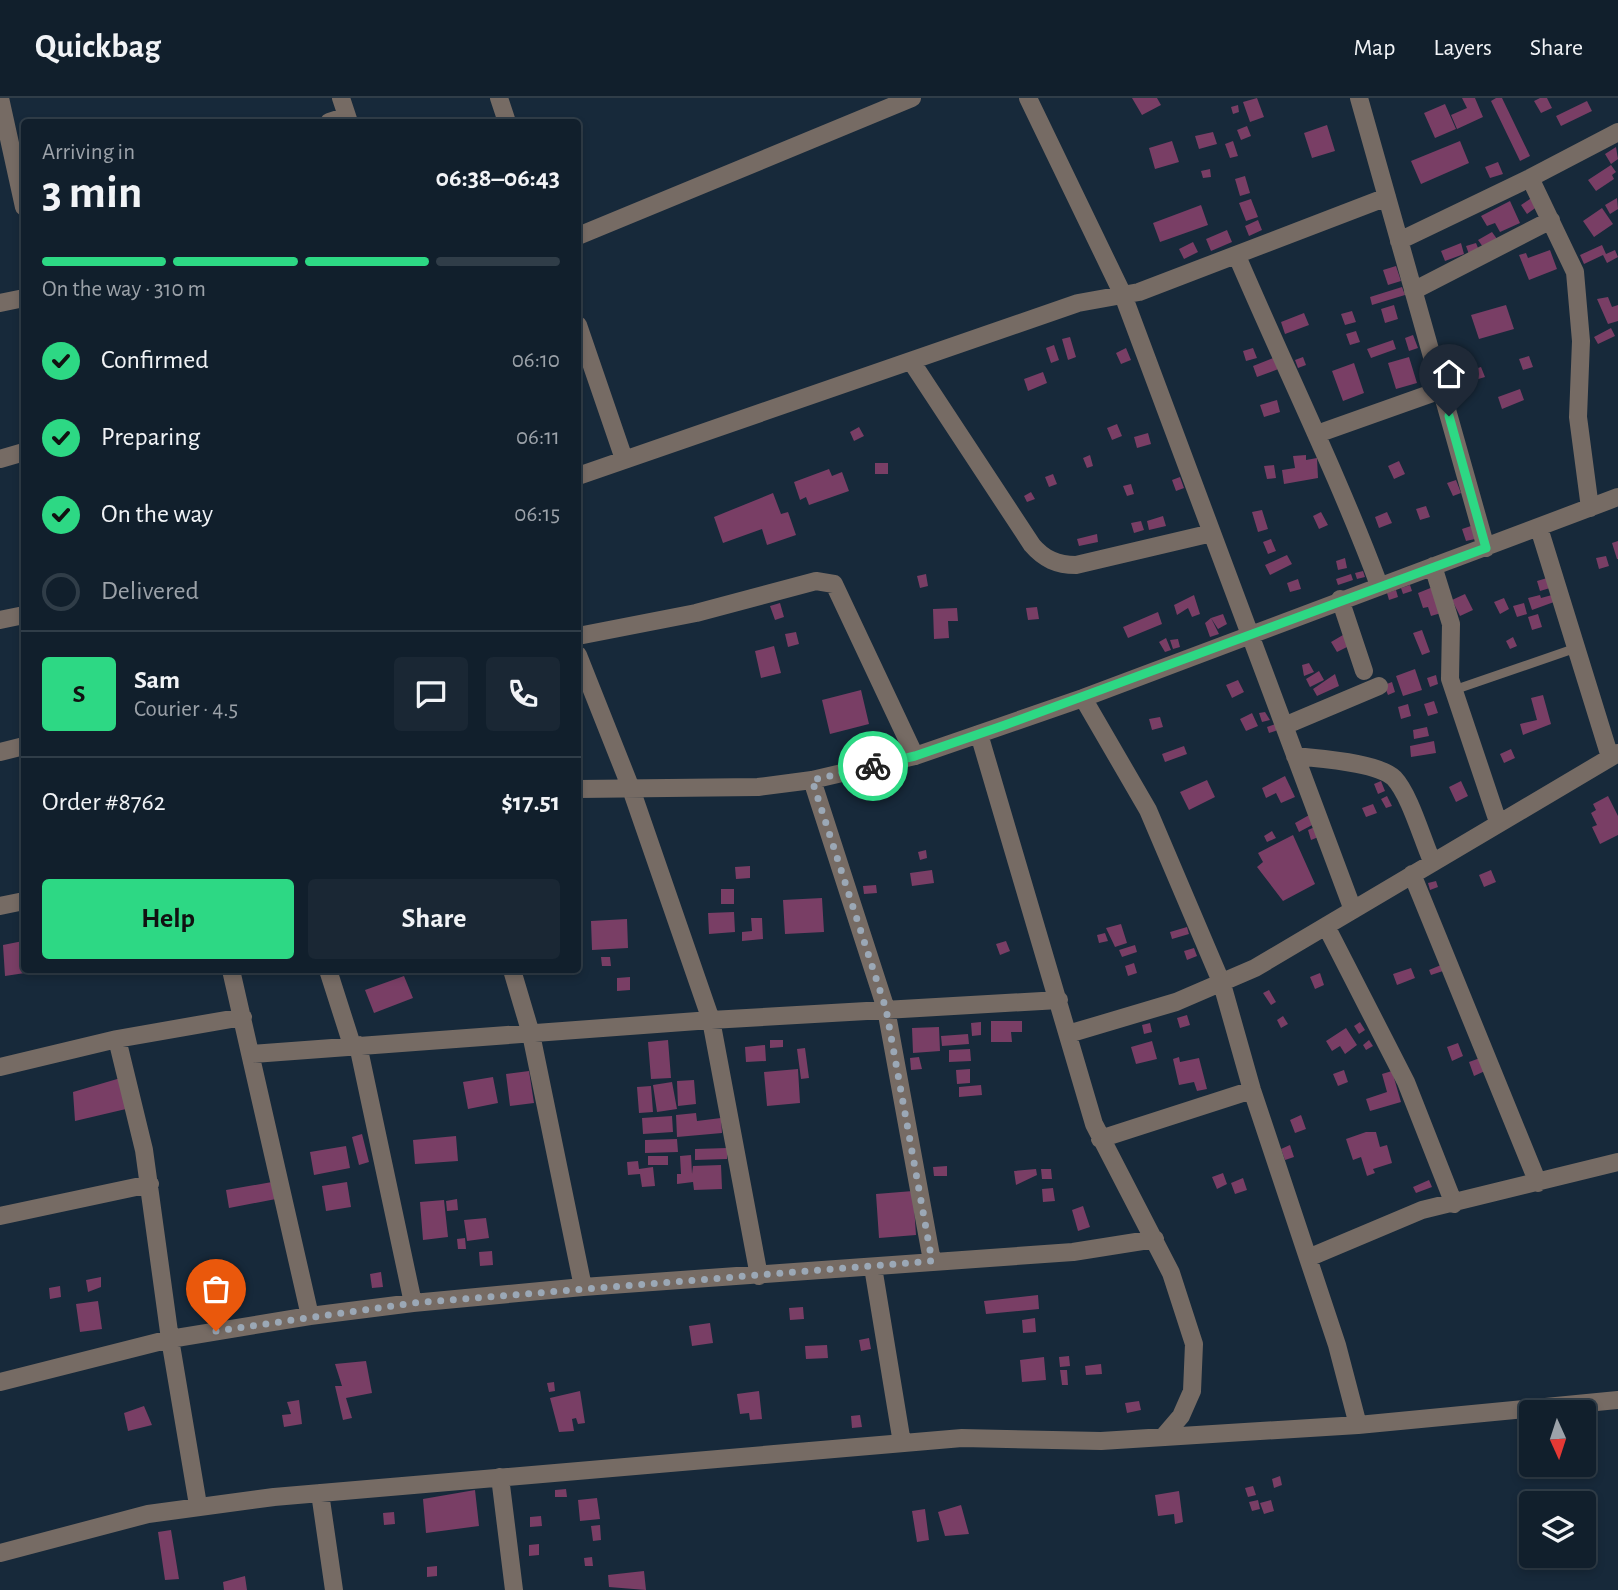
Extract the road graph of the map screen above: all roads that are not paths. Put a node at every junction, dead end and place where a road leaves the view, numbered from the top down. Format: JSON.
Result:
{"nodes":[{"id":1,"x":1,"y":98,"type":"edge"},
{"id":2,"x":341,"y":98,"type":"edge"},
{"id":3,"x":499,"y":98,"type":"edge"},
{"id":4,"x":912,"y":98,"type":"edge"},
{"id":5,"x":1028,"y":98,"type":"edge"},
{"id":6,"x":1359,"y":98,"type":"edge"},
{"id":7,"x":348,"y":119,"type":"edge"},
{"id":8,"x":506,"y":119,"type":"edge"},
{"id":9,"x":1618,"y":132,"type":"edge"},
{"id":10,"x":4,"y":137,"type":"edge"},
{"id":11,"x":1530,"y":178,"type":"junction"},
{"id":12,"x":21,"y":196,"type":"edge"},
{"id":13,"x":1387,"y":197,"type":"junction"},
{"id":14,"x":1551,"y":220,"type":"junction"},
{"id":15,"x":581,"y":235,"type":"edge"},
{"id":16,"x":1399,"y":241,"type":"junction"},
{"id":17,"x":1237,"y":256,"type":"junction"},
{"id":18,"x":1413,"y":291,"type":"junction"},
{"id":19,"x":1123,"y":295,"type":"junction"},
{"id":20,"x":21,"y":299,"type":"edge"},
{"id":21,"x":0,"y":303,"type":"edge"},
{"id":22,"x":581,"y":334,"type":"edge"},
{"id":23,"x":911,"y":361,"type":"junction"},
{"id":24,"x":1441,"y":390,"type":"junction"},
{"id":25,"x":1317,"y":434,"type":"junction"},
{"id":26,"x":21,"y":454,"type":"edge"},
{"id":27,"x":0,"y":459,"type":"edge"},
{"id":28,"x":624,"y":459,"type":"junction"},
{"id":29,"x":581,"y":475,"type":"edge"},
{"id":30,"x":1618,"y":497,"type":"edge"},
{"id":31,"x":1590,"y":508,"type":"junction"},
{"id":32,"x":1539,"y":528,"type":"junction"},
{"id":33,"x":1212,"y":533,"type":"junction"},
{"id":34,"x":1486,"y":548,"type":"junction"},
{"id":35,"x":1433,"y":566,"type":"junction"},
{"id":36,"x":1379,"y":585,"type":"junction"},
{"id":37,"x":1340,"y":599,"type":"junction"},
{"id":38,"x":21,"y":616,"type":"edge"},
{"id":39,"x":0,"y":620,"type":"edge"},
{"id":40,"x":581,"y":635,"type":"edge"},
{"id":41,"x":1250,"y":635,"type":"junction"},
{"id":42,"x":1576,"y":648,"type":"junction"},
{"id":43,"x":581,"y":663,"type":"edge"},
{"id":44,"x":1364,"y":671,"type":"dead end"},
{"id":45,"x":1378,"y":686,"type":"dead end"},
{"id":46,"x":1454,"y":690,"type":"junction"},
{"id":47,"x":1083,"y":698,"type":"junction"},
{"id":48,"x":1284,"y":726,"type":"junction"},
{"id":49,"x":979,"y":734,"type":"junction"},
{"id":50,"x":21,"y":747,"type":"edge"},
{"id":51,"x":0,"y":752,"type":"edge"},
{"id":52,"x":1295,"y":755,"type":"junction"},
{"id":53,"x":1614,"y":755,"type":"edge"},
{"id":54,"x":915,"y":756,"type":"junction"},
{"id":55,"x":812,"y":780,"type":"junction"},
{"id":56,"x":630,"y":786,"type":"junction"},
{"id":57,"x":581,"y":789,"type":"edge"},
{"id":58,"x":1498,"y":822,"type":"junction"},
{"id":59,"x":1432,"y":861,"type":"junction"},
{"id":60,"x":1412,"y":874,"type":"junction"},
{"id":61,"x":21,"y":902,"type":"edge"},
{"id":62,"x":0,"y":906,"type":"edge"},
{"id":63,"x":1353,"y":910,"type":"junction"},
{"id":64,"x":1326,"y":926,"type":"junction"},
{"id":65,"x":232,"y":973,"type":"edge"},
{"id":66,"x":329,"y":973,"type":"edge"},
{"id":67,"x":513,"y":973,"type":"edge"},
{"id":68,"x":1222,"y":984,"type":"junction"},
{"id":69,"x":1059,"y":1000,"type":"junction"},
{"id":70,"x":886,"y":1009,"type":"junction"},
{"id":71,"x":243,"y":1017,"type":"junction"},
{"id":72,"x":711,"y":1020,"type":"junction"},
{"id":73,"x":531,"y":1034,"type":"junction"},
{"id":74,"x":1068,"y":1034,"type":"junction"},
{"id":75,"x":117,"y":1040,"type":"junction"},
{"id":76,"x":355,"y":1045,"type":"junction"},
{"id":77,"x":252,"y":1054,"type":"junction"},
{"id":78,"x":0,"y":1067,"type":"edge"},
{"id":79,"x":1252,"y":1090,"type":"junction"},
{"id":80,"x":1100,"y":1139,"type":"junction"},
{"id":81,"x":1618,"y":1162,"type":"edge"},
{"id":82,"x":1538,"y":1183,"type":"junction"},
{"id":83,"x":150,"y":1184,"type":"junction"},
{"id":84,"x":1454,"y":1204,"type":"junction"},
{"id":85,"x":0,"y":1216,"type":"edge"},
{"id":86,"x":1155,"y":1239,"type":"junction"},
{"id":87,"x":1308,"y":1258,"type":"junction"},
{"id":88,"x":932,"y":1261,"type":"junction"},
{"id":89,"x":873,"y":1268,"type":"junction"},
{"id":90,"x":759,"y":1276,"type":"junction"},
{"id":91,"x":583,"y":1287,"type":"junction"},
{"id":92,"x":413,"y":1303,"type":"junction"},
{"id":93,"x":310,"y":1316,"type":"junction"},
{"id":94,"x":170,"y":1339,"type":"junction"},
{"id":95,"x":0,"y":1382,"type":"edge"},
{"id":96,"x":1618,"y":1400,"type":"edge"},
{"id":97,"x":1358,"y":1425,"type":"junction"},
{"id":98,"x":1163,"y":1437,"type":"junction"},
{"id":99,"x":902,"y":1443,"type":"junction"},
{"id":100,"x":500,"y":1477,"type":"junction"},
{"id":101,"x":320,"y":1493,"type":"junction"},
{"id":102,"x":198,"y":1505,"type":"junction"},
{"id":103,"x":0,"y":1553,"type":"edge"},
{"id":104,"x":334,"y":1590,"type":"edge"},
{"id":105,"x":514,"y":1590,"type":"edge"}],
"edges":[{"from":1,"to":10,"type":"street"},
{"from":2,"to":7,"type":"street"},
{"from":3,"to":8,"type":"street"},
{"from":4,"to":15,"type":"street"},
{"from":5,"to":19,"type":"street"},
{"from":6,"to":13,"type":"street"},
{"from":9,"to":11,"type":"street"},
{"from":10,"to":12,"type":"street"},
{"from":11,"to":14,"type":"street"},
{"from":11,"to":16,"type":"street"},
{"from":13,"to":16,"type":"street"},
{"from":13,"to":17,"type":"street"},
{"from":14,"to":18,"type":"street"},
{"from":14,"to":31,"type":"street"},
{"from":16,"to":18,"type":"street"},
{"from":17,"to":19,"type":"street"},
{"from":17,"to":25,"type":"street"},
{"from":18,"to":24,"type":"street"},
{"from":19,"to":23,"type":"street"},
{"from":19,"to":33,"type":"street"},
{"from":20,"to":21,"type":"street"},
{"from":22,"to":28,"type":"street"},
{"from":23,"to":28,"type":"street"},
{"from":23,"to":33,"type":"street"},
{"from":24,"to":25,"type":"street"},
{"from":24,"to":34,"type":"street"},
{"from":25,"to":36,"type":"street"},
{"from":26,"to":27,"type":"street"},
{"from":28,"to":29,"type":"street"},
{"from":30,"to":31,"type":"street"},
{"from":31,"to":32,"type":"street"},
{"from":32,"to":34,"type":"street"},
{"from":32,"to":42,"type":"street"},
{"from":33,"to":41,"type":"street"},
{"from":34,"to":35,"type":"street"},
{"from":35,"to":36,"type":"street"},
{"from":35,"to":46,"type":"street"},
{"from":36,"to":37,"type":"street"},
{"from":37,"to":41,"type":"street"},
{"from":37,"to":44,"type":"street"},
{"from":38,"to":39,"type":"street"},
{"from":40,"to":54,"type":"street"},
{"from":41,"to":47,"type":"street"},
{"from":41,"to":48,"type":"street"},
{"from":42,"to":46,"type":"lane"},
{"from":42,"to":53,"type":"street"},
{"from":43,"to":56,"type":"street"},
{"from":45,"to":48,"type":"street"},
{"from":46,"to":58,"type":"street"},
{"from":47,"to":49,"type":"street"},
{"from":47,"to":68,"type":"street"},
{"from":48,"to":52,"type":"street"},
{"from":49,"to":54,"type":"street"},
{"from":49,"to":69,"type":"street"},
{"from":50,"to":51,"type":"street"},
{"from":52,"to":59,"type":"street"},
{"from":52,"to":63,"type":"street"},
{"from":53,"to":58,"type":"street"},
{"from":54,"to":55,"type":"street"},
{"from":55,"to":56,"type":"street"},
{"from":55,"to":70,"type":"street"},
{"from":56,"to":57,"type":"street"},
{"from":56,"to":72,"type":"street"},
{"from":58,"to":59,"type":"street"},
{"from":59,"to":60,"type":"street"},
{"from":60,"to":63,"type":"street"},
{"from":60,"to":82,"type":"street"},
{"from":61,"to":62,"type":"street"},
{"from":63,"to":64,"type":"street"},
{"from":64,"to":68,"type":"street"},
{"from":64,"to":84,"type":"street"},
{"from":65,"to":71,"type":"street"},
{"from":66,"to":76,"type":"street"},
{"from":67,"to":73,"type":"street"},
{"from":68,"to":74,"type":"street"},
{"from":68,"to":79,"type":"street"},
{"from":69,"to":70,"type":"street"},
{"from":69,"to":74,"type":"street"},
{"from":70,"to":72,"type":"street"},
{"from":70,"to":88,"type":"street"},
{"from":71,"to":75,"type":"street"},
{"from":71,"to":77,"type":"street"},
{"from":72,"to":73,"type":"street"},
{"from":72,"to":90,"type":"street"},
{"from":73,"to":76,"type":"street"},
{"from":73,"to":91,"type":"street"},
{"from":74,"to":80,"type":"street"},
{"from":75,"to":78,"type":"street"},
{"from":75,"to":83,"type":"street"},
{"from":76,"to":77,"type":"street"},
{"from":76,"to":92,"type":"street"},
{"from":77,"to":93,"type":"street"},
{"from":79,"to":80,"type":"street"},
{"from":79,"to":87,"type":"street"},
{"from":80,"to":86,"type":"street"},
{"from":81,"to":82,"type":"street"},
{"from":82,"to":84,"type":"street"},
{"from":83,"to":85,"type":"street"},
{"from":83,"to":94,"type":"street"},
{"from":84,"to":87,"type":"street"},
{"from":86,"to":88,"type":"street"},
{"from":86,"to":98,"type":"street"},
{"from":87,"to":97,"type":"street"},
{"from":88,"to":89,"type":"street"},
{"from":89,"to":90,"type":"street"},
{"from":89,"to":99,"type":"street"},
{"from":90,"to":91,"type":"street"},
{"from":91,"to":92,"type":"street"},
{"from":92,"to":93,"type":"street"},
{"from":93,"to":94,"type":"street"},
{"from":94,"to":95,"type":"street"},
{"from":94,"to":102,"type":"street"},
{"from":96,"to":97,"type":"street"},
{"from":97,"to":98,"type":"street"},
{"from":98,"to":99,"type":"street"},
{"from":99,"to":100,"type":"street"},
{"from":100,"to":101,"type":"street"},
{"from":100,"to":105,"type":"street"},
{"from":101,"to":102,"type":"street"},
{"from":101,"to":104,"type":"street"},
{"from":102,"to":103,"type":"street"}]}
